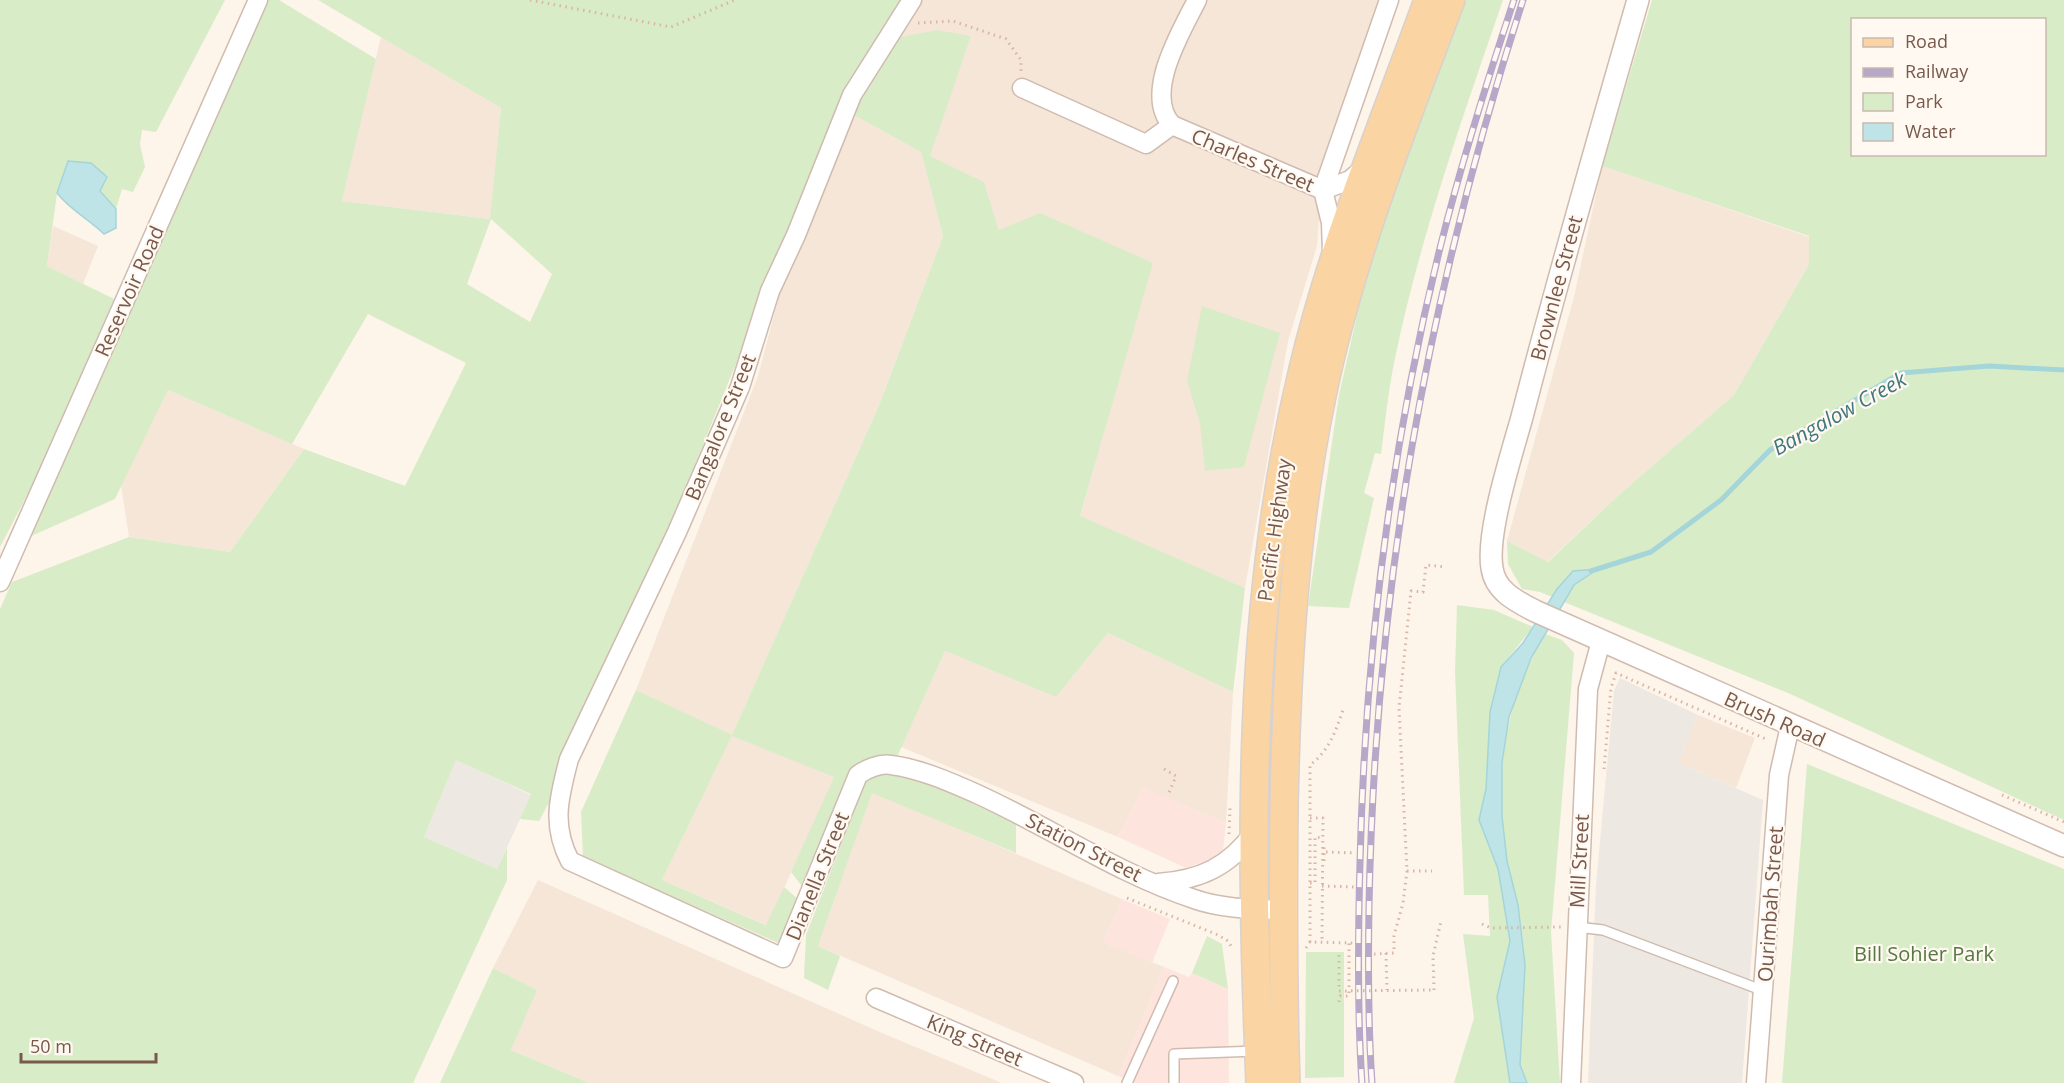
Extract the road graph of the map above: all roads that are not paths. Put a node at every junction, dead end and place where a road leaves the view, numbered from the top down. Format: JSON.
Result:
{"nodes":[{"id":1,"x":258,"y":0,"type":"edge"},
{"id":2,"x":912,"y":0,"type":"edge"},
{"id":3,"x":1197,"y":0,"type":"edge"},
{"id":4,"x":1389,"y":0,"type":"edge"},
{"id":5,"x":1428,"y":0,"type":"edge"},
{"id":6,"x":1451,"y":0,"type":"edge"},
{"id":7,"x":1638,"y":0,"type":"edge"},
{"id":8,"x":1022,"y":88,"type":"road end"},
{"id":9,"x":1172,"y":125,"type":"junction"},
{"id":10,"x":1369,"y":163,"type":"junction"},
{"id":11,"x":1323,"y":190,"type":"junction"},
{"id":12,"x":1330,"y":269,"type":"junction"},
{"id":13,"x":1495,"y":580,"type":"joint"},
{"id":14,"x":0,"y":582,"type":"edge"},
{"id":15,"x":1601,"y":641,"type":"junction"},
{"id":16,"x":1790,"y":726,"type":"junction"},
{"id":17,"x":889,"y":764,"type":"joint"},
{"id":18,"x":1254,"y":832,"type":"junction"},
{"id":19,"x":2064,"y":846,"type":"edge"},
{"id":20,"x":570,"y":861,"type":"joint"},
{"id":21,"x":1156,"y":884,"type":"junction"},
{"id":22,"x":1254,"y":909,"type":"junction"},
{"id":23,"x":1284,"y":910,"type":"junction"},
{"id":24,"x":1576,"y":927,"type":"junction"},
{"id":25,"x":1173,"y":981,"type":"dead end"},
{"id":26,"x":1764,"y":991,"type":"junction"},
{"id":27,"x":876,"y":998,"type":"dead end"},
{"id":28,"x":1259,"y":1051,"type":"junction"},
{"id":29,"x":1074,"y":1083,"type":"edge"},
{"id":30,"x":1127,"y":1083,"type":"edge"},
{"id":31,"x":1174,"y":1083,"type":"edge"},
{"id":32,"x":1260,"y":1083,"type":"edge"},
{"id":33,"x":1286,"y":1083,"type":"edge"},
{"id":34,"x":1570,"y":1083,"type":"edge"},
{"id":35,"x":1756,"y":1083,"type":"edge"}],
"edges":[{"from":1,"to":14,"type":"street","name":"Reservoir Road"},
{"from":2,"to":20,"type":"street","name":"Bangalore Street"},
{"from":3,"to":9,"type":"street"},
{"from":4,"to":11,"type":"street"},
{"from":5,"to":10,"type":"main road","name":"Pacific Highway"},
{"from":6,"to":23,"type":"main road","name":"Pacific Highway"},
{"from":7,"to":13,"type":"street","name":"Brownlee Street"},
{"from":8,"to":9,"type":"street","name":"Charles Street"},
{"from":9,"to":11,"type":"street","name":"Charles Street"},
{"from":10,"to":11,"type":"street","name":"Charles Street"},
{"from":10,"to":12,"type":"main road","name":"Pacific Highway"},
{"from":11,"to":12,"type":"street","name":"Charles Street"},
{"from":12,"to":18,"type":"main road","name":"Pacific Highway"},
{"from":13,"to":15,"type":"street","name":"Brush Road"},
{"from":15,"to":16,"type":"street","name":"Brush Road"},
{"from":15,"to":24,"type":"street","name":"Mill Street"},
{"from":16,"to":19,"type":"street","name":"Brush Road"},
{"from":16,"to":26,"type":"street","name":"Ourimbah Street"},
{"from":17,"to":20,"type":"street","name":"Dianella Street"},
{"from":17,"to":21,"type":"street","name":"Station Street"},
{"from":18,"to":21,"type":"street"},
{"from":18,"to":22,"type":"main road","name":"Pacific Highway"},
{"from":21,"to":22,"type":"street","name":"Station Street"},
{"from":22,"to":23,"type":"street","name":"Station Street"},
{"from":22,"to":28,"type":"main road","name":"Pacific Highway"},
{"from":23,"to":33,"type":"main road","name":"Pacific Highway"},
{"from":24,"to":26,"type":"lane"},
{"from":24,"to":34,"type":"street","name":"Mill Street"},
{"from":25,"to":30,"type":"lane"},
{"from":26,"to":35,"type":"street","name":"Ourimbah Street"},
{"from":27,"to":29,"type":"street","name":"King Street"},
{"from":28,"to":31,"type":"lane"},
{"from":28,"to":32,"type":"main road","name":"Pacific Highway"}]}
